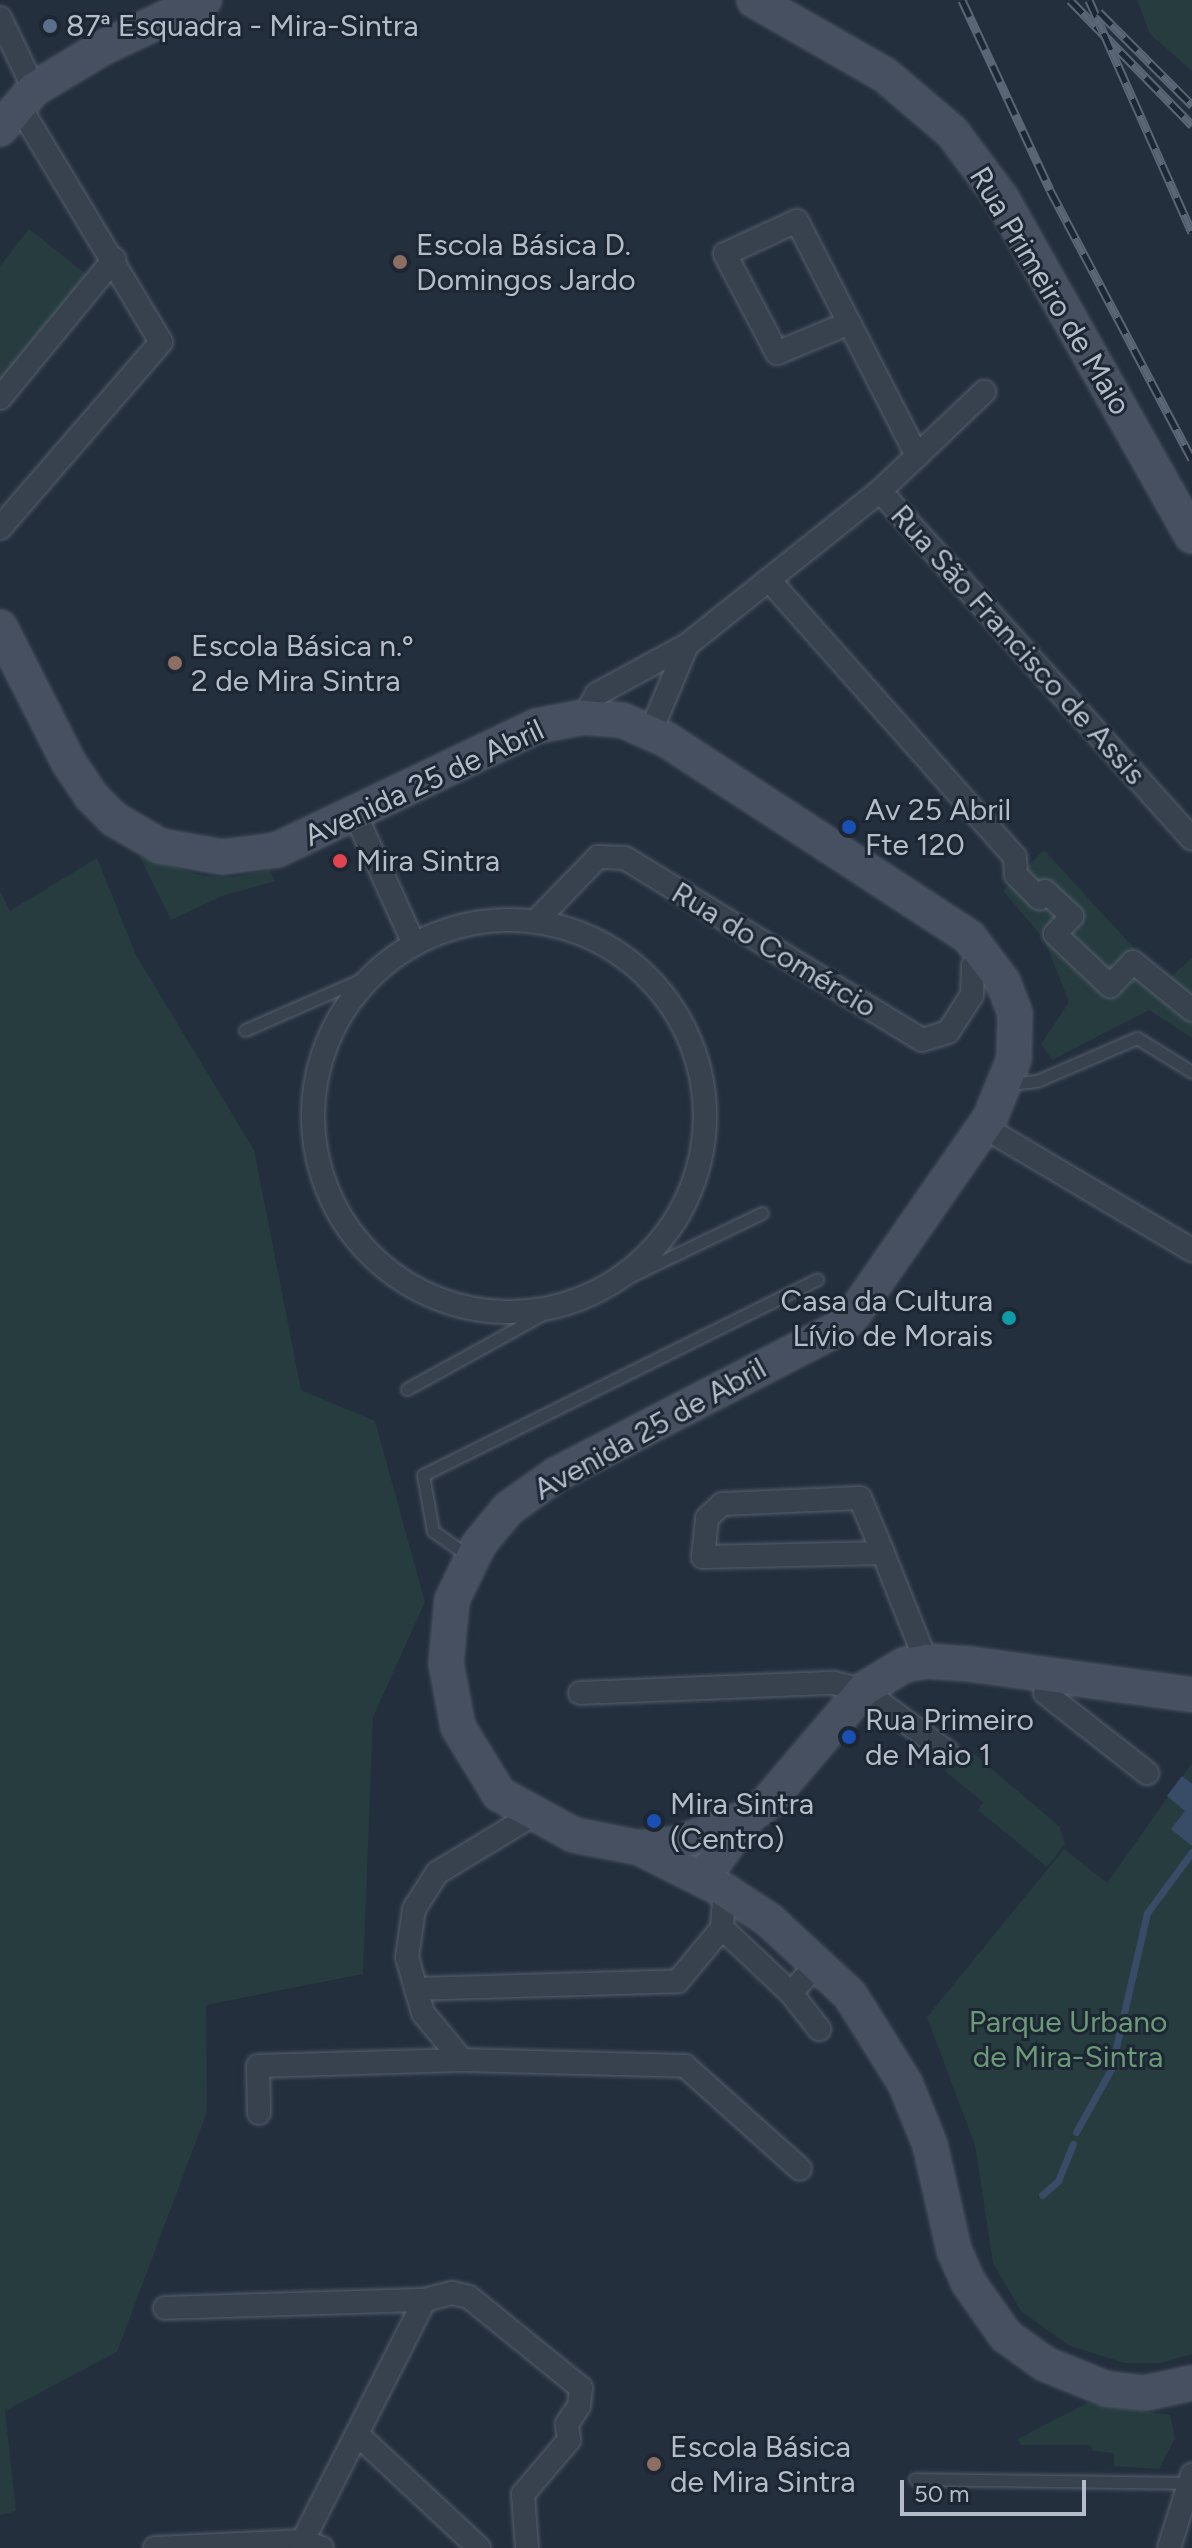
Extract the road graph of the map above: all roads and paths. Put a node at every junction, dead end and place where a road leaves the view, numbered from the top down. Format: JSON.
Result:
{"nodes":[{"id":1,"x":204,"y":0,"type":"edge"},
{"id":2,"x":754,"y":0,"type":"edge"},
{"id":3,"x":0,"y":18,"type":"edge"},
{"id":4,"x":18,"y":108,"type":"edge"},
{"id":5,"x":114,"y":259,"type":"junction"},
{"id":6,"x":849,"y":323,"type":"junction"},
{"id":7,"x":984,"y":392,"type":"dead end"},
{"id":8,"x":0,"y":398,"type":"edge"},
{"id":9,"x":917,"y":456,"type":"junction"},
{"id":10,"x":880,"y":491,"type":"junction"},
{"id":11,"x":0,"y":528,"type":"edge"},
{"id":12,"x":1192,"y":536,"type":"edge"},
{"id":13,"x":769,"y":580,"type":"junction"},
{"id":14,"x":0,"y":627,"type":"edge"},
{"id":15,"x":687,"y":645,"type":"junction"},
{"id":16,"x":584,"y":717,"type":"junction"},
{"id":17,"x":651,"y":731,"type":"junction"},
{"id":18,"x":356,"y":816,"type":"junction"},
{"id":19,"x":1192,"y":839,"type":"edge"},
{"id":20,"x":536,"y":921,"type":"junction"},
{"id":21,"x":414,"y":944,"type":"junction"},
{"id":22,"x":983,"y":952,"type":"junction"},
{"id":23,"x":373,"y":974,"type":"junction"},
{"id":24,"x":1192,"y":1010,"type":"edge"},
{"id":25,"x":245,"y":1030,"type":"dead end"},
{"id":26,"x":1192,"y":1072,"type":"edge"},
{"id":27,"x":1004,"y":1085,"type":"junction"},
{"id":28,"x":984,"y":1127,"type":"junction"},
{"id":29,"x":762,"y":1213,"type":"dead end"},
{"id":30,"x":1192,"y":1250,"type":"edge"},
{"id":31,"x":817,"y":1279,"type":"dead end"},
{"id":32,"x":606,"y":1288,"type":"junction"},
{"id":33,"x":554,"y":1308,"type":"junction"},
{"id":34,"x":407,"y":1389,"type":"dead end"},
{"id":35,"x":883,"y":1553,"type":"junction"},
{"id":36,"x":471,"y":1559,"type":"junction"},
{"id":37,"x":926,"y":1661,"type":"junction"},
{"id":38,"x":863,"y":1690,"type":"junction"},
{"id":39,"x":580,"y":1693,"type":"dead end"},
{"id":40,"x":1045,"y":1693,"type":"dead end"},
{"id":41,"x":1192,"y":1695,"type":"edge"},
{"id":42,"x":947,"y":1752,"type":"dead end"},
{"id":43,"x":1147,"y":1773,"type":"dead end"},
{"id":44,"x":531,"y":1816,"type":"junction"},
{"id":45,"x":749,"y":1816,"type":"junction"},
{"id":46,"x":640,"y":1848,"type":"junction"},
{"id":47,"x":713,"y":1884,"type":"junction"},
{"id":48,"x":722,"y":1928,"type":"junction"},
{"id":49,"x":818,"y":1963,"type":"junction"},
{"id":50,"x":416,"y":1989,"type":"junction"},
{"id":51,"x":791,"y":1993,"type":"junction"},
{"id":52,"x":819,"y":2029,"type":"dead end"},
{"id":53,"x":462,"y":2060,"type":"junction"},
{"id":54,"x":259,"y":2113,"type":"dead end"},
{"id":55,"x":800,"y":2169,"type":"dead end"},
{"id":56,"x":425,"y":2300,"type":"junction"},
{"id":57,"x":165,"y":2308,"type":"dead end"},
{"id":58,"x":1192,"y":2383,"type":"edge"},
{"id":59,"x":359,"y":2436,"type":"junction"},
{"id":60,"x":915,"y":2479,"type":"dead end"},
{"id":61,"x":1191,"y":2479,"type":"edge"},
{"id":62,"x":308,"y":2546,"type":"edge"},
{"id":63,"x":155,"y":2548,"type":"edge"},
{"id":64,"x":479,"y":2548,"type":"edge"},
{"id":65,"x":527,"y":2548,"type":"edge"},
{"id":66,"x":1169,"y":2548,"type":"edge"}],
"edges":[{"from":1,"to":4,"type":"street"},
{"from":2,"to":12,"type":"street","name":"Rua Primeiro de Maio"},
{"from":3,"to":4,"type":"street"},
{"from":4,"to":5,"type":"street"},
{"from":5,"to":8,"type":"street"},
{"from":5,"to":11,"type":"street"},
{"from":6,"to":6,"type":"street"},
{"from":6,"to":9,"type":"street"},
{"from":7,"to":9,"type":"street"},
{"from":9,"to":10,"type":"street"},
{"from":10,"to":13,"type":"street","name":"Rua São Francisco de Assis"},
{"from":10,"to":19,"type":"street","name":"Rua São Francisco de Assis"},
{"from":13,"to":15,"type":"street","name":"Rua São Francisco de Assis"},
{"from":13,"to":24,"type":"street"},
{"from":14,"to":18,"type":"street","name":"Avenida 25 de Abril"},
{"from":15,"to":16,"type":"street","name":"Rua São Francisco de Assis"},
{"from":15,"to":17,"type":"street","name":"Rua São Francisco de Assis"},
{"from":16,"to":17,"type":"street","name":"Avenida 25 de Abril"},
{"from":16,"to":18,"type":"street","name":"Avenida 25 de Abril"},
{"from":17,"to":22,"type":"street","name":"Avenida 25 de Abril"},
{"from":18,"to":21,"type":"street"},
{"from":20,"to":21,"type":"street"},
{"from":20,"to":22,"type":"street","name":"Rua do Comércio"},
{"from":20,"to":32,"type":"street"},
{"from":21,"to":23,"type":"street"},
{"from":22,"to":27,"type":"street","name":"Avenida 25 de Abril"},
{"from":23,"to":25,"type":"lane"},
{"from":23,"to":33,"type":"street"},
{"from":26,"to":27,"type":"lane"},
{"from":27,"to":28,"type":"street","name":"Avenida 25 de Abril"},
{"from":28,"to":30,"type":"street"},
{"from":28,"to":36,"type":"street","name":"Avenida 25 de Abril"},
{"from":29,"to":32,"type":"lane"},
{"from":31,"to":36,"type":"lane"},
{"from":32,"to":33,"type":"street"},
{"from":33,"to":34,"type":"lane"},
{"from":35,"to":35,"type":"street"},
{"from":35,"to":37,"type":"street"},
{"from":36,"to":44,"type":"street","name":"Avenida 25 de Abril"},
{"from":37,"to":38,"type":"street"},
{"from":37,"to":41,"type":"street"},
{"from":38,"to":39,"type":"street"},
{"from":38,"to":42,"type":"street"},
{"from":38,"to":45,"type":"street"},
{"from":40,"to":43,"type":"street"},
{"from":44,"to":46,"type":"street","name":"Avenida 25 de Abril"},
{"from":44,"to":50,"type":"street"},
{"from":45,"to":46,"type":"street"},
{"from":45,"to":47,"type":"street"},
{"from":46,"to":47,"type":"street","name":"Avenida 25 de Abril"},
{"from":47,"to":48,"type":"street"},
{"from":47,"to":49,"type":"street","name":"Avenida 25 de Abril"},
{"from":48,"to":50,"type":"street"},
{"from":48,"to":51,"type":"street"},
{"from":49,"to":51,"type":"street"},
{"from":49,"to":58,"type":"street","name":"Avenida 25 de Abril"},
{"from":50,"to":53,"type":"street"},
{"from":51,"to":52,"type":"street"},
{"from":53,"to":54,"type":"street"},
{"from":53,"to":55,"type":"street"},
{"from":56,"to":57,"type":"street"},
{"from":56,"to":59,"type":"street"},
{"from":56,"to":65,"type":"street"},
{"from":59,"to":62,"type":"street"},
{"from":59,"to":64,"type":"street"},
{"from":60,"to":61,"type":"lane"},
{"from":61,"to":66,"type":"street"},
{"from":62,"to":63,"type":"street"}]}
